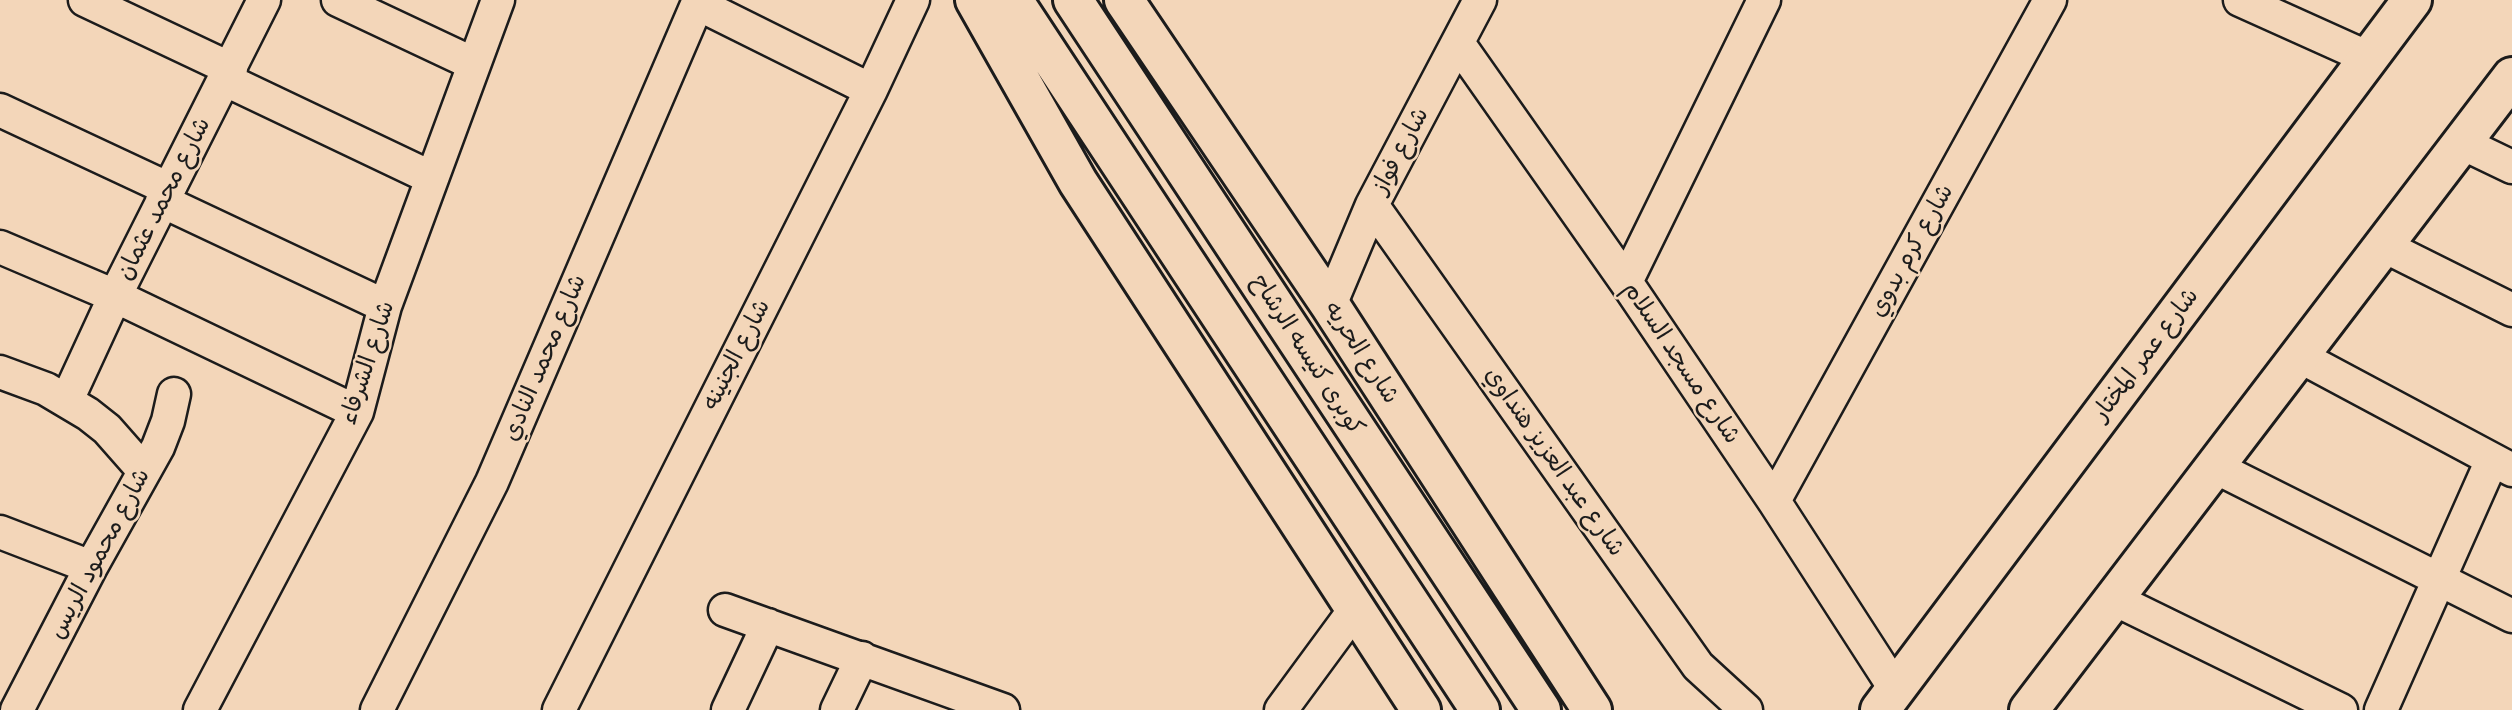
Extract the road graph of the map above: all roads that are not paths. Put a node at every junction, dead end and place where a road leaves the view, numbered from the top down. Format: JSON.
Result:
{"nodes":[{"id":1,"x":85,"y":0,"type":"edge"},
{"id":2,"x":264,"y":0,"type":"edge"},
{"id":3,"x":338,"y":0,"type":"edge"},
{"id":4,"x":498,"y":0,"type":"edge"},
{"id":5,"x":914,"y":0,"type":"edge"},
{"id":6,"x":975,"y":0,"type":"edge"},
{"id":7,"x":1013,"y":0,"type":"edge"},
{"id":8,"x":1073,"y":0,"type":"edge"},
{"id":9,"x":1124,"y":0,"type":"edge"},
{"id":10,"x":1480,"y":0,"type":"edge"},
{"id":11,"x":1764,"y":0,"type":"edge"},
{"id":12,"x":2050,"y":0,"type":"edge"},
{"id":13,"x":2240,"y":0,"type":"edge"},
{"id":14,"x":2412,"y":0,"type":"edge"},
{"id":15,"x":698,"y":2,"type":"edge"},
{"id":16,"x":1458,"y":43,"type":"junction"},
{"id":17,"x":2369,"y":58,"type":"junction"},
{"id":18,"x":474,"y":64,"type":"junction"},
{"id":19,"x":229,"y":74,"type":"junction"},
{"id":20,"x":2512,"y":77,"type":"edge"},
{"id":21,"x":871,"y":90,"type":"junction"},
{"id":22,"x":0,"y":110,"type":"edge"},
{"id":23,"x":2462,"y":143,"type":"junction"},
{"id":24,"x":2512,"y":167,"type":"edge"},
{"id":25,"x":432,"y":178,"type":"junction"},
{"id":26,"x":166,"y":195,"type":"junction"},
{"id":27,"x":1372,"y":205,"type":"junction"},
{"id":28,"x":2384,"y":246,"type":"junction"},
{"id":29,"x":0,"y":247,"type":"edge"},
{"id":30,"x":1626,"y":282,"type":"junction"},
{"id":31,"x":115,"y":296,"type":"junction"},
{"id":32,"x":1330,"y":305,"type":"junction"},
{"id":33,"x":385,"y":306,"type":"junction"},
{"id":34,"x":2512,"y":310,"type":"edge"},
{"id":35,"x":2299,"y":356,"type":"junction"},
{"id":36,"x":0,"y":372,"type":"edge"},
{"id":37,"x":174,"y":394,"type":"dead end"},
{"id":38,"x":67,"y":400,"type":"junction"},
{"id":39,"x":357,"y":412,"type":"junction"},
{"id":40,"x":2502,"y":465,"type":"edge"},
{"id":41,"x":2215,"y":467,"type":"junction"},
{"id":42,"x":144,"y":471,"type":"junction"},
{"id":43,"x":1774,"y":501,"type":"junction"},
{"id":44,"x":0,"y":532,"type":"edge"},
{"id":45,"x":91,"y":567,"type":"junction"},
{"id":46,"x":2437,"y":580,"type":"junction"},
{"id":47,"x":2114,"y":599,"type":"junction"},
{"id":48,"x":1356,"y":608,"type":"junction"},
{"id":49,"x":725,"y":610,"type":"dead end"},
{"id":50,"x":2512,"y":616,"type":"edge"},
{"id":51,"x":768,"y":625,"type":"junction"},
{"id":52,"x":862,"y":658,"type":"junction"},
{"id":53,"x":1888,"y":700,"type":"edge"},
{"id":54,"x":13,"y":702,"type":"edge"},
{"id":55,"x":200,"y":710,"type":"edge"},
{"id":56,"x":377,"y":710,"type":"edge"},
{"id":57,"x":559,"y":710,"type":"edge"},
{"id":58,"x":728,"y":710,"type":"edge"},
{"id":59,"x":837,"y":710,"type":"edge"},
{"id":60,"x":1003,"y":710,"type":"edge"},
{"id":61,"x":1281,"y":710,"type":"edge"},
{"id":62,"x":1421,"y":710,"type":"edge"},
{"id":63,"x":1480,"y":710,"type":"edge"},
{"id":64,"x":1541,"y":710,"type":"edge"},
{"id":65,"x":1592,"y":710,"type":"edge"},
{"id":66,"x":1746,"y":710,"type":"edge"},
{"id":67,"x":2029,"y":710,"type":"edge"},
{"id":68,"x":2341,"y":710,"type":"edge"},
{"id":69,"x":2381,"y":710,"type":"edge"}],
"edges":[{"from":1,"to":19,"type":"street"},
{"from":2,"to":19,"type":"street","name":"شارع محمد عثمان"},
{"from":3,"to":18,"type":"street"},
{"from":4,"to":18,"type":"street","name":"شارع الشرفاء"},
{"from":5,"to":21,"type":"street","name":"شارع الجنينه"},
{"from":6,"to":48,"type":"main road"},
{"from":7,"to":63,"type":"main road","name":"كوبرى كنيسه الرشاح"},
{"from":8,"to":64,"type":"main road","name":"كوبرى كنيسه الرشاح"},
{"from":9,"to":32,"type":"main road","name":"شارع الحريه"},
{"from":10,"to":16,"type":"street","name":"شارع فواز"},
{"from":11,"to":30,"type":"street"},
{"from":12,"to":43,"type":"street","name":"شارع كرم بدوي"},
{"from":13,"to":17,"type":"street"},
{"from":14,"to":17,"type":"main road","name":"شارع عمر المختار"},
{"from":15,"to":21,"type":"street"},
{"from":15,"to":56,"type":"street","name":"شارع محمد النادي"},
{"from":16,"to":27,"type":"street","name":"شارع فواز"},
{"from":16,"to":30,"type":"street","name":"شارع مسجد السلام"},
{"from":17,"to":53,"type":"main road","name":"شارع عمر المختار"},
{"from":18,"to":25,"type":"street","name":"شارع الشرفاء"},
{"from":19,"to":25,"type":"street"},
{"from":19,"to":26,"type":"street","name":"شارع محمد عثمان"},
{"from":20,"to":23,"type":"main road"},
{"from":21,"to":57,"type":"street","name":"شارع الجنينه"},
{"from":22,"to":26,"type":"street"},
{"from":23,"to":24,"type":"street"},
{"from":23,"to":28,"type":"main road"},
{"from":25,"to":33,"type":"street","name":"شارع الشرفاء"},
{"from":26,"to":31,"type":"street","name":"شارع محمد عثمان"},
{"from":26,"to":33,"type":"street"},
{"from":27,"to":32,"type":"street","name":"شارع فواز"},
{"from":27,"to":66,"type":"street","name":"شارع عبد العزيز هنداوي"},
{"from":28,"to":34,"type":"street"},
{"from":28,"to":35,"type":"main road"},
{"from":29,"to":31,"type":"street"},
{"from":30,"to":43,"type":"street","name":"شارع مسجد السلام"},
{"from":31,"to":38,"type":"street","name":"شارع محمد عثمان"},
{"from":31,"to":39,"type":"street"},
{"from":32,"to":65,"type":"main road","name":"شارع الحريه"},
{"from":33,"to":39,"type":"street","name":"شارع الشرفاء"},
{"from":35,"to":40,"type":"street"},
{"from":35,"to":41,"type":"main road"},
{"from":36,"to":38,"type":"street"},
{"from":37,"to":42,"type":"street","name":"شارع محمود الريس"},
{"from":38,"to":42,"type":"street"},
{"from":39,"to":55,"type":"street","name":"شارع الشرفاء"},
{"from":40,"to":46,"type":"street"},
{"from":41,"to":46,"type":"street"},
{"from":41,"to":47,"type":"main road"},
{"from":42,"to":45,"type":"street","name":"شارع محمود الريس"},
{"from":43,"to":53,"type":"street","name":"شارع مسجد السلام"},
{"from":44,"to":45,"type":"street"},
{"from":45,"to":54,"type":"street","name":"شارع محمود الريس"},
{"from":46,"to":50,"type":"street"},
{"from":46,"to":69,"type":"street"},
{"from":47,"to":67,"type":"main road"},
{"from":47,"to":68,"type":"street"},
{"from":48,"to":61,"type":"street"},
{"from":48,"to":62,"type":"main road"},
{"from":49,"to":51,"type":"street"},
{"from":51,"to":52,"type":"street"},
{"from":51,"to":58,"type":"street"},
{"from":52,"to":59,"type":"street"},
{"from":52,"to":60,"type":"street"}]}
